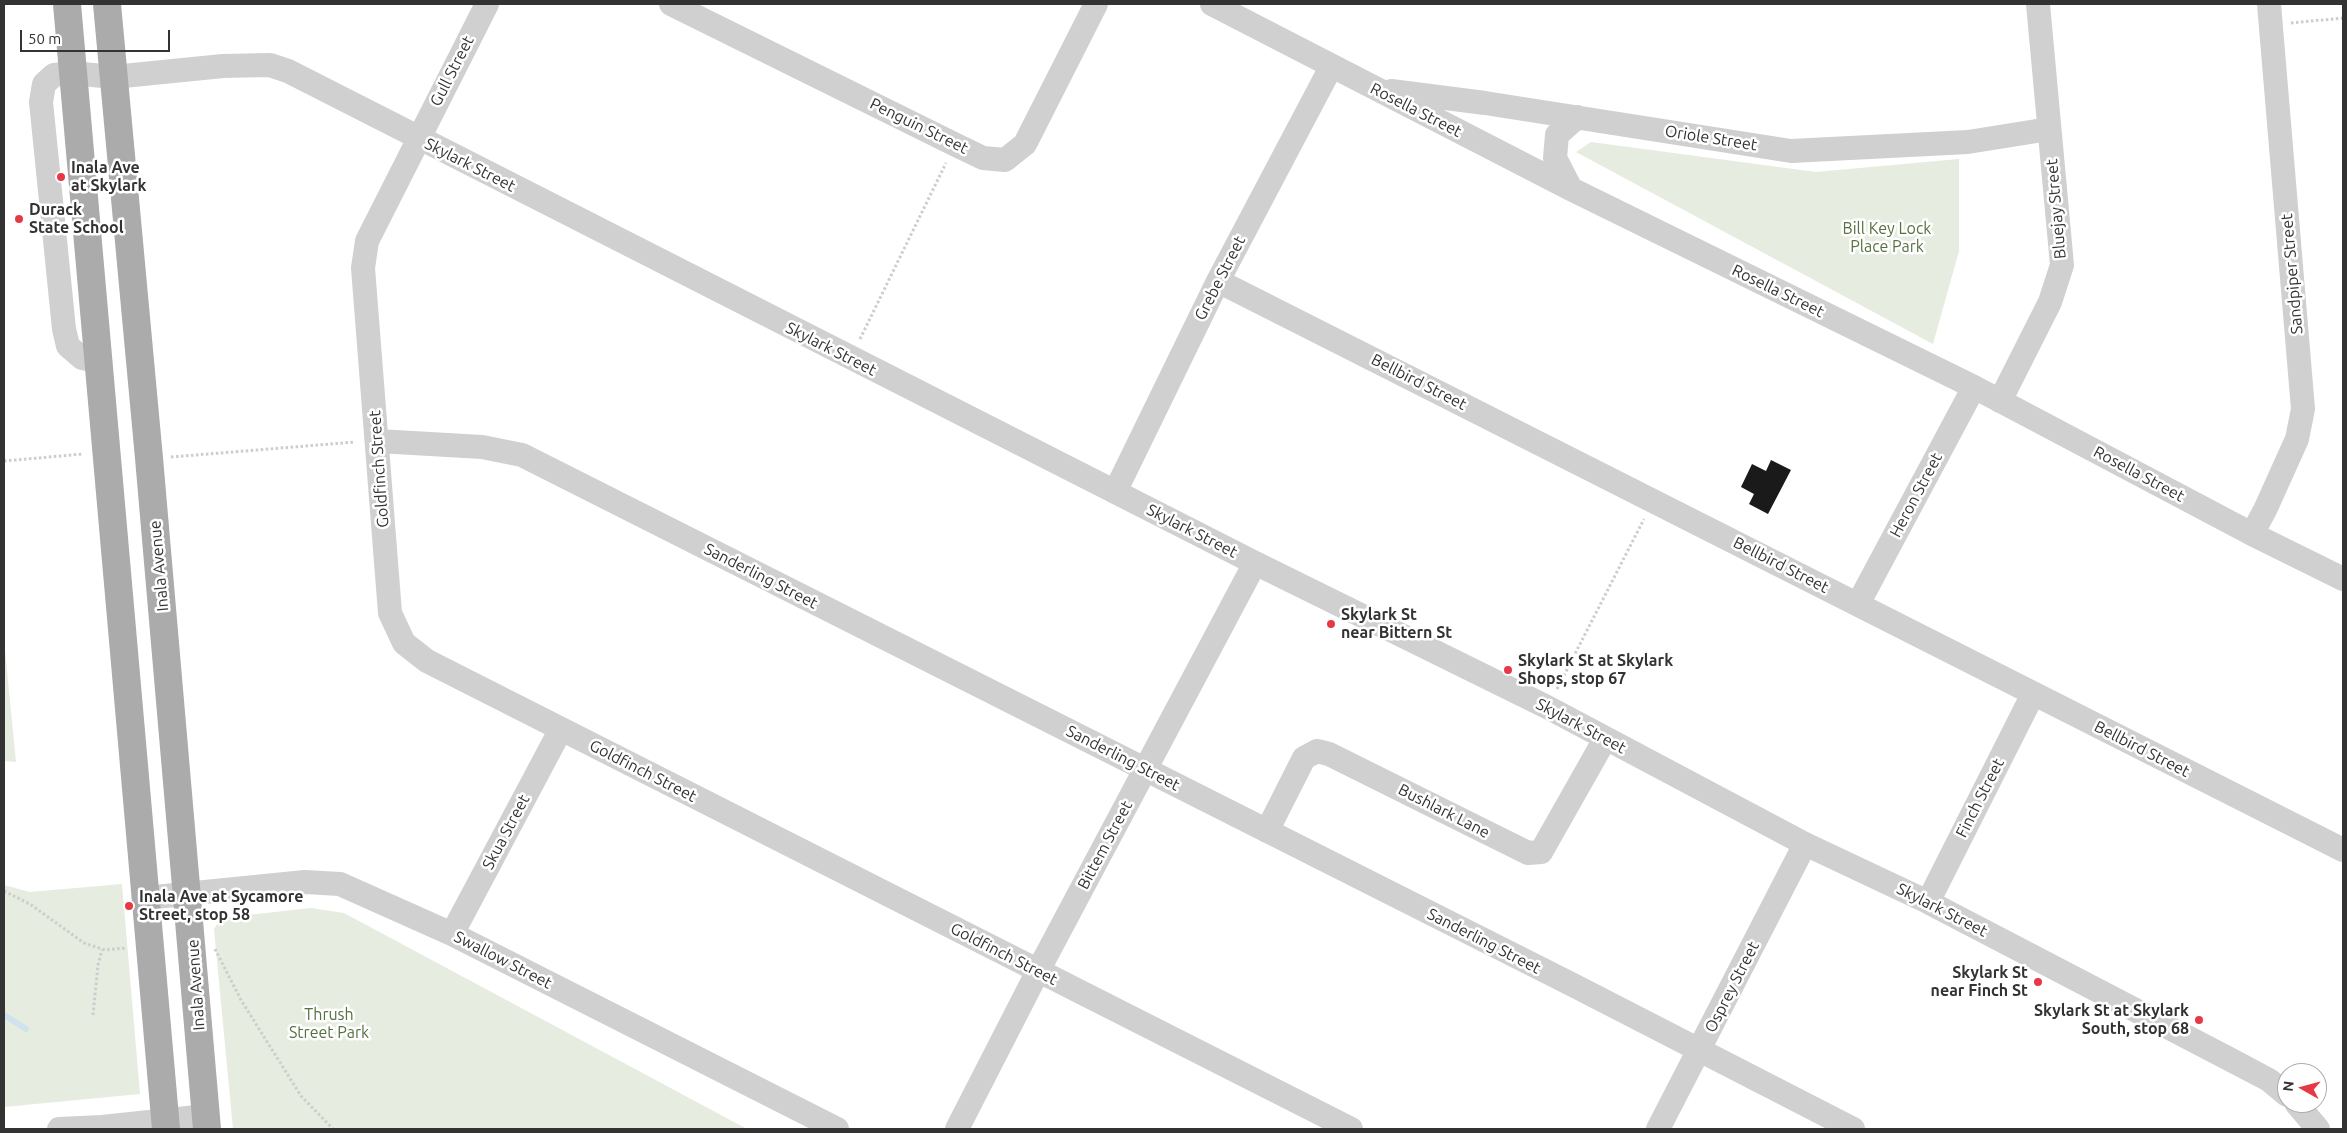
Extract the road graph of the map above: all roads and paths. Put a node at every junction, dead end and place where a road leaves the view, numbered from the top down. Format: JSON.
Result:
{"nodes":[{"id":1,"x":66,"y":4,"type":"edge"},
{"id":2,"x":107,"y":4,"type":"edge"},
{"id":3,"x":487,"y":4,"type":"edge"},
{"id":4,"x":671,"y":4,"type":"edge"},
{"id":5,"x":1096,"y":4,"type":"edge"},
{"id":6,"x":1212,"y":4,"type":"edge"},
{"id":7,"x":2038,"y":4,"type":"edge"},
{"id":8,"x":2270,"y":14,"type":"edge"},
{"id":9,"x":2343,"y":18,"type":"edge"},
{"id":10,"x":1331,"y":67,"type":"junction"},
{"id":11,"x":72,"y":73,"type":"junction"},
{"id":12,"x":113,"y":77,"type":"junction"},
{"id":13,"x":1374,"y":89,"type":"junction"},
{"id":14,"x":1577,"y":117,"type":"junction"},
{"id":15,"x":2048,"y":129,"type":"junction"},
{"id":16,"x":417,"y":138,"type":"junction"},
{"id":17,"x":956,"y":144,"type":"junction"},
{"id":18,"x":1571,"y":189,"type":"junction"},
{"id":19,"x":1218,"y":281,"type":"junction"},
{"id":20,"x":850,"y":358,"type":"junction"},
{"id":21,"x":1974,"y":387,"type":"junction"},
{"id":22,"x":2000,"y":401,"type":"junction"},
{"id":23,"x":378,"y":440,"type":"junction"},
{"id":24,"x":86,"y":454,"type":"dead end"},
{"id":25,"x":149,"y":458,"type":"junction"},
{"id":26,"x":4,"y":461,"type":"edge"},
{"id":27,"x":1115,"y":492,"type":"junction"},
{"id":28,"x":1654,"y":501,"type":"junction"},
{"id":29,"x":2252,"y":534,"type":"junction"},
{"id":30,"x":1254,"y":563,"type":"junction"},
{"id":31,"x":2343,"y":579,"type":"edge"},
{"id":32,"x":1858,"y":604,"type":"junction"},
{"id":33,"x":2033,"y":694,"type":"junction"},
{"id":34,"x":1547,"y":707,"type":"junction"},
{"id":35,"x":560,"y":729,"type":"junction"},
{"id":36,"x":1605,"y":739,"type":"junction"},
{"id":37,"x":1145,"y":769,"type":"junction"},
{"id":38,"x":1267,"y":831,"type":"junction"},
{"id":39,"x":1805,"y":844,"type":"junction"},
{"id":40,"x":2343,"y":850,"type":"edge"},
{"id":41,"x":188,"y":895,"type":"junction"},
{"id":42,"x":145,"y":898,"type":"junction"},
{"id":43,"x":1928,"y":902,"type":"junction"},
{"id":44,"x":452,"y":934,"type":"junction"},
{"id":45,"x":102,"y":950,"type":"dead end"},
{"id":46,"x":1038,"y":971,"type":"junction"},
{"id":47,"x":93,"y":1016,"type":"dead end"},
{"id":48,"x":1699,"y":1050,"type":"junction"},
{"id":49,"x":2277,"y":1087,"type":"edge"},
{"id":50,"x":2304,"y":1113,"type":"edge"},
{"id":51,"x":206,"y":1122,"type":"edge"},
{"id":52,"x":166,"y":1125,"type":"edge"},
{"id":53,"x":59,"y":1129,"type":"edge"},
{"id":54,"x":838,"y":1129,"type":"edge"},
{"id":55,"x":957,"y":1129,"type":"edge"},
{"id":56,"x":1351,"y":1129,"type":"edge"},
{"id":57,"x":1658,"y":1129,"type":"edge"},
{"id":58,"x":1852,"y":1129,"type":"edge"},
{"id":59,"x":2318,"y":1129,"type":"edge"}],
"edges":[{"from":1,"to":11,"type":"main road"},
{"from":2,"to":12,"type":"main road","name":"Inala Avenue"},
{"from":3,"to":16,"type":"street","name":"Gull Street"},
{"from":4,"to":17,"type":"street","name":"Penguin Street"},
{"from":5,"to":17,"type":"street","name":"Penguin Street"},
{"from":6,"to":10,"type":"street","name":"Rosella Street"},
{"from":7,"to":15,"type":"street","name":"Bluejay Street"},
{"from":8,"to":9,"type":"path"},
{"from":8,"to":29,"type":"street","name":"Sandpiper Street"},
{"from":10,"to":13,"type":"street","name":"Rosella Street"},
{"from":10,"to":19,"type":"street","name":"Grebe Street"},
{"from":11,"to":12,"type":"street","name":"Skylark Street"},
{"from":11,"to":42,"type":"main road"},
{"from":12,"to":16,"type":"street","name":"Skylark Street"},
{"from":12,"to":25,"type":"main road","name":"Inala Avenue"},
{"from":13,"to":14,"type":"street","name":"Oriole Street"},
{"from":13,"to":18,"type":"street","name":"Rosella Street"},
{"from":14,"to":15,"type":"street","name":"Oriole Street"},
{"from":14,"to":18,"type":"street"},
{"from":15,"to":22,"type":"street","name":"Bluejay Street"},
{"from":16,"to":20,"type":"street","name":"Skylark Street"},
{"from":16,"to":23,"type":"street","name":"Goldfinch Street"},
{"from":17,"to":20,"type":"path"},
{"from":18,"to":21,"type":"street","name":"Rosella Street"},
{"from":19,"to":27,"type":"street","name":"Grebe Street"},
{"from":19,"to":28,"type":"street","name":"Bellbird Street"},
{"from":20,"to":27,"type":"street","name":"Skylark Street"},
{"from":21,"to":22,"type":"street","name":"Rosella Street"},
{"from":21,"to":32,"type":"street","name":"Heron Street"},
{"from":22,"to":29,"type":"street","name":"Rosella Street"},
{"from":23,"to":25,"type":"path"},
{"from":23,"to":35,"type":"street","name":"Goldfinch Street"},
{"from":23,"to":37,"type":"street","name":"Sanderling Street"},
{"from":24,"to":26,"type":"path"},
{"from":25,"to":41,"type":"main road","name":"Inala Avenue"},
{"from":27,"to":30,"type":"street","name":"Skylark Street"},
{"from":28,"to":32,"type":"street","name":"Bellbird Street"},
{"from":28,"to":34,"type":"path"},
{"from":29,"to":31,"type":"street","name":"Rosella Street"},
{"from":30,"to":34,"type":"street","name":"Skylark Street"},
{"from":30,"to":37,"type":"street","name":"Bittem Street"},
{"from":32,"to":33,"type":"street","name":"Bellbird Street"},
{"from":33,"to":40,"type":"street","name":"Bellbird Street"},
{"from":33,"to":43,"type":"street","name":"Finch Street"},
{"from":34,"to":36,"type":"street","name":"Skylark Street"},
{"from":35,"to":44,"type":"street","name":"Skua Street"},
{"from":35,"to":46,"type":"street","name":"Goldfinch Street"},
{"from":36,"to":38,"type":"street","name":"Bushlark Lane"},
{"from":36,"to":39,"type":"street","name":"Skylark Street"},
{"from":37,"to":38,"type":"street","name":"Sanderling Street"},
{"from":37,"to":46,"type":"street","name":"Bittem Street"},
{"from":38,"to":48,"type":"street","name":"Sanderling Street"},
{"from":39,"to":43,"type":"street","name":"Skylark Street"},
{"from":39,"to":48,"type":"street","name":"Osprey Street"},
{"from":41,"to":42,"type":"street","name":"Swallow Street"},
{"from":41,"to":44,"type":"street","name":"Swallow Street"},
{"from":41,"to":51,"type":"main road","name":"Inala Avenue"},
{"from":42,"to":52,"type":"main road"},
{"from":43,"to":49,"type":"street","name":"Skylark Street"},
{"from":44,"to":54,"type":"street","name":"Swallow Street"},
{"from":45,"to":47,"type":"path"},
{"from":46,"to":55,"type":"street","name":"Bittem Street"},
{"from":46,"to":56,"type":"street","name":"Goldfinch Street"},
{"from":48,"to":57,"type":"street","name":"Osprey Street"},
{"from":48,"to":58,"type":"street","name":"Sanderling Street"},
{"from":50,"to":59,"type":"street"},
{"from":51,"to":52,"type":"street"},
{"from":52,"to":53,"type":"street"}]}
